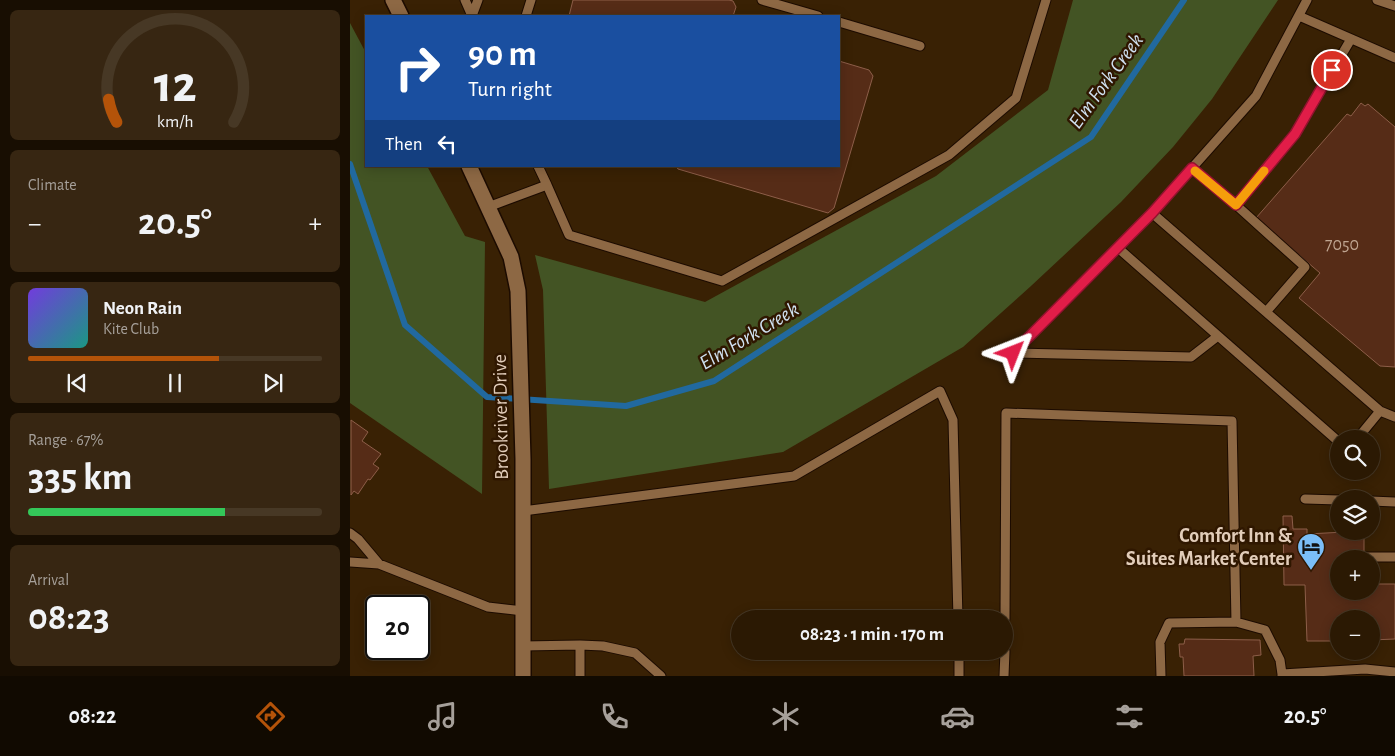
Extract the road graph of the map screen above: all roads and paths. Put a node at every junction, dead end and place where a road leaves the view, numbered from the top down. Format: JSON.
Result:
{"nodes":[{"id":1,"x":393,"y":0,"type":"edge"},
{"id":2,"x":466,"y":0,"type":"edge"},
{"id":3,"x":478,"y":0,"type":"edge"},
{"id":4,"x":531,"y":0,"type":"edge"},
{"id":5,"x":762,"y":0,"type":"edge"},
{"id":6,"x":1046,"y":0,"type":"edge"},
{"id":7,"x":1307,"y":0,"type":"edge"},
{"id":8,"x":1377,"y":0,"type":"edge"},
{"id":9,"x":1395,"y":6,"type":"edge"},
{"id":10,"x":400,"y":15,"type":"edge"},
{"id":11,"x":472,"y":15,"type":"edge"},
{"id":12,"x":472,"y":15,"type":"edge"},
{"id":13,"x":526,"y":15,"type":"edge"},
{"id":14,"x":814,"y":15,"type":"edge"},
{"id":15,"x":1298,"y":16,"type":"junction"},
{"id":16,"x":840,"y":22,"type":"edge"},
{"id":17,"x":1351,"y":39,"type":"junction"},
{"id":18,"x":920,"y":46,"type":"dead end"},
{"id":19,"x":1395,"y":58,"type":"edge"},
{"id":20,"x":469,"y":167,"type":"edge"},
{"id":21,"x":538,"y":167,"type":"edge"},
{"id":22,"x":1192,"y":168,"type":"junction"},
{"id":23,"x":546,"y":184,"type":"junction"},
{"id":24,"x":1236,"y":205,"type":"junction"},
{"id":25,"x":488,"y":207,"type":"junction"},
{"id":26,"x":1152,"y":213,"type":"junction"},
{"id":27,"x":1118,"y":248,"type":"junction"},
{"id":28,"x":1266,"y":312,"type":"junction"},
{"id":29,"x":1218,"y":336,"type":"junction"},
{"id":30,"x":1380,"y":411,"type":"junction"},
{"id":31,"x":1395,"y":417,"type":"edge"},
{"id":32,"x":1364,"y":430,"type":"edge"},
{"id":33,"x":1330,"y":434,"type":"edge"},
{"id":34,"x":1305,"y":499,"type":"dead end"},
{"id":35,"x":1330,"y":500,"type":"edge"},
{"id":36,"x":1380,"y":501,"type":"edge"},
{"id":37,"x":1395,"y":502,"type":"edge"},
{"id":38,"x":523,"y":511,"type":"junction"},
{"id":39,"x":350,"y":533,"type":"edge"},
{"id":40,"x":1380,"y":557,"type":"edge"},
{"id":41,"x":1395,"y":557,"type":"edge"},
{"id":42,"x":350,"y":562,"type":"edge"},
{"id":43,"x":379,"y":564,"type":"junction"},
{"id":44,"x":958,"y":610,"type":"edge"},
{"id":45,"x":1005,"y":610,"type":"edge"},
{"id":46,"x":523,"y":611,"type":"junction"},
{"id":47,"x":1236,"y":622,"type":"junction"},
{"id":48,"x":580,"y":645,"type":"junction"},
{"id":49,"x":523,"y":646,"type":"junction"},
{"id":50,"x":959,"y":660,"type":"edge"},
{"id":51,"x":1004,"y":660,"type":"edge"},
{"id":52,"x":1395,"y":672,"type":"edge"},
{"id":53,"x":1282,"y":675,"type":"edge"},
{"id":54,"x":523,"y":676,"type":"edge"},
{"id":55,"x":580,"y":676,"type":"edge"},
{"id":56,"x":661,"y":676,"type":"edge"},
{"id":57,"x":959,"y":676,"type":"edge"},
{"id":58,"x":1004,"y":676,"type":"edge"},
{"id":59,"x":1161,"y":676,"type":"edge"}],
"edges":[{"from":1,"to":10,"type":"street"},
{"from":2,"to":11,"type":"lane"},
{"from":3,"to":12,"type":"lane"},
{"from":4,"to":13,"type":"lane"},
{"from":5,"to":14,"type":"lane"},
{"from":6,"to":23,"type":"lane"},
{"from":7,"to":15,"type":"lane"},
{"from":8,"to":9,"type":"lane"},
{"from":15,"to":17,"type":"lane"},
{"from":15,"to":22,"type":"lane"},
{"from":16,"to":18,"type":"lane"},
{"from":17,"to":19,"type":"lane"},
{"from":17,"to":24,"type":"lane"},
{"from":20,"to":25,"type":"street","name":"Brookriver Drive"},
{"from":21,"to":23,"type":"lane"},
{"from":22,"to":24,"type":"lane"},
{"from":22,"to":26,"type":"lane"},
{"from":23,"to":25,"type":"lane"},
{"from":24,"to":28,"type":"lane"},
{"from":25,"to":38,"type":"street","name":"Brookriver Drive"},
{"from":26,"to":27,"type":"lane"},
{"from":26,"to":28,"type":"lane"},
{"from":27,"to":29,"type":"lane"},
{"from":27,"to":29,"type":"lane"},
{"from":28,"to":30,"type":"lane"},
{"from":29,"to":33,"type":"lane"},
{"from":30,"to":31,"type":"lane"},
{"from":30,"to":32,"type":"lane"},
{"from":34,"to":35,"type":"lane"},
{"from":36,"to":37,"type":"lane"},
{"from":38,"to":44,"type":"lane"},
{"from":38,"to":46,"type":"street","name":"Brookriver Drive"},
{"from":39,"to":43,"type":"lane"},
{"from":40,"to":41,"type":"lane"},
{"from":42,"to":43,"type":"lane"},
{"from":43,"to":46,"type":"lane"},
{"from":45,"to":47,"type":"lane"},
{"from":46,"to":49,"type":"street","name":"Brookriver Drive"},
{"from":47,"to":53,"type":"lane"},
{"from":47,"to":59,"type":"lane"},
{"from":48,"to":49,"type":"lane"},
{"from":48,"to":55,"type":"lane"},
{"from":48,"to":56,"type":"lane"},
{"from":49,"to":54,"type":"street","name":"Brookriver Drive"},
{"from":50,"to":57,"type":"lane"},
{"from":51,"to":58,"type":"lane"},
{"from":52,"to":53,"type":"lane"}]}
